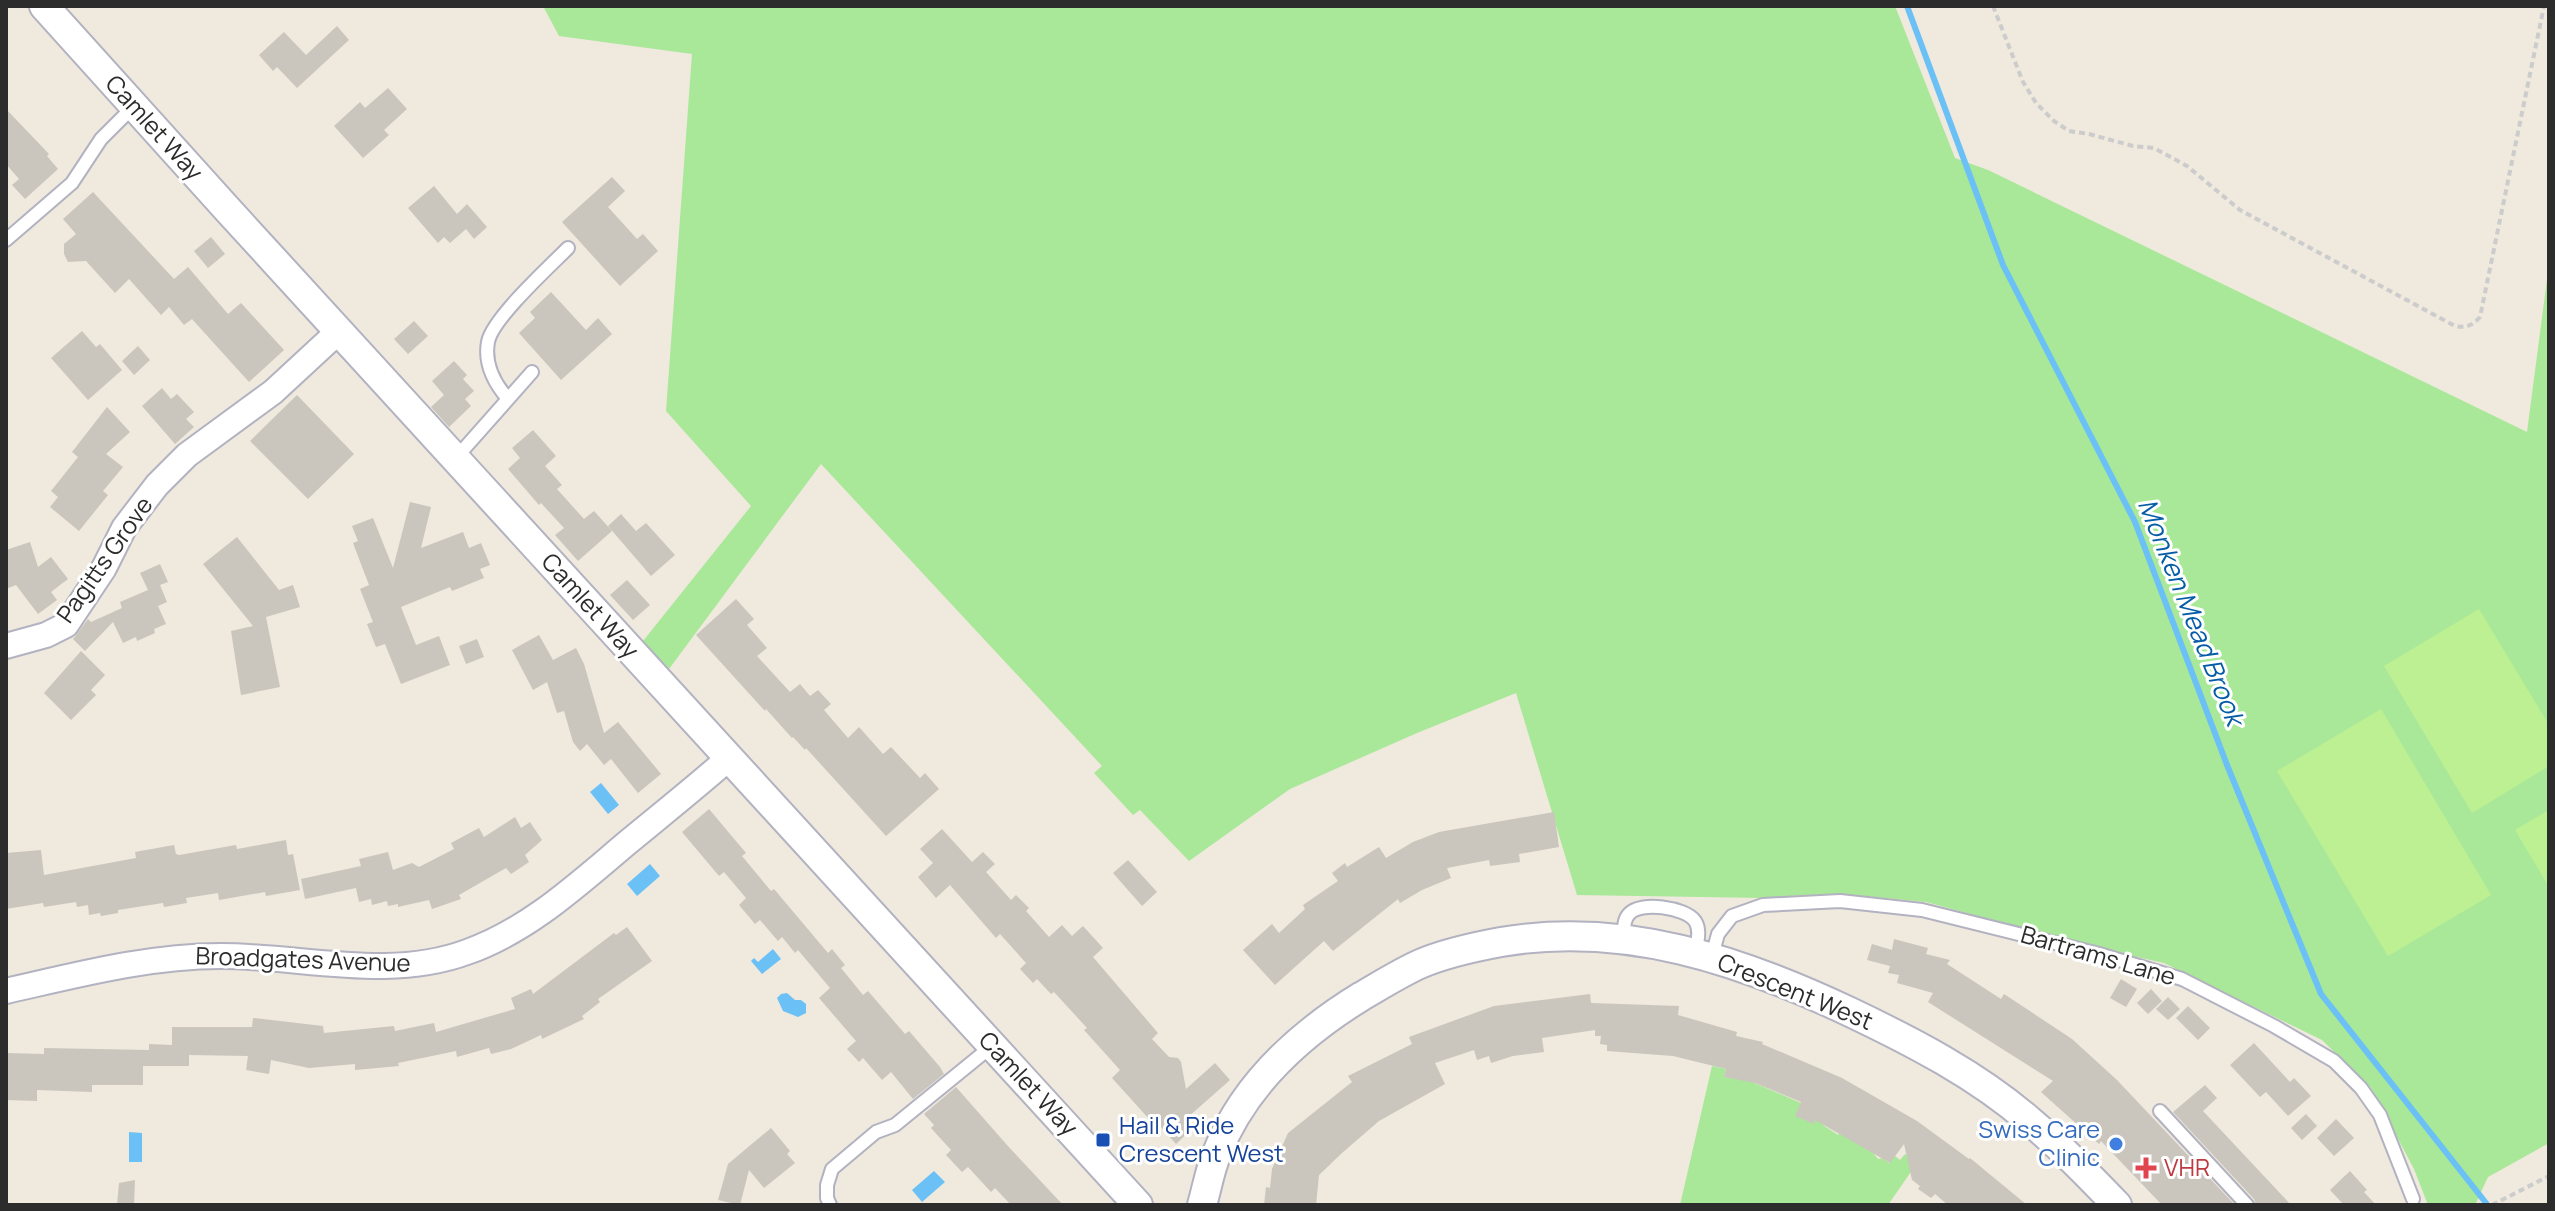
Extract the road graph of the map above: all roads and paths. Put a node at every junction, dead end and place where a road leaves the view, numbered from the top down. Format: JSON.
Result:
{"nodes":[{"id":1,"x":44,"y":6,"type":"edge"},
{"id":2,"x":1993,"y":6,"type":"edge"},
{"id":3,"x":2544,"y":6,"type":"edge"},
{"id":4,"x":134,"y":106,"type":"junction"},
{"id":5,"x":6,"y":240,"type":"edge"},
{"id":6,"x":568,"y":248,"type":"dead end"},
{"id":7,"x":339,"y":331,"type":"junction"},
{"id":8,"x":532,"y":372,"type":"dead end"},
{"id":9,"x":508,"y":399,"type":"junction"},
{"id":10,"x":455,"y":459,"type":"junction"},
{"id":11,"x":6,"y":646,"type":"edge"},
{"id":12,"x":729,"y":758,"type":"junction"},
{"id":13,"x":1623,"y":938,"type":"junction"},
{"id":14,"x":1704,"y":954,"type":"junction"},
{"id":15,"x":6,"y":991,"type":"edge"},
{"id":16,"x":992,"y":1046,"type":"junction"},
{"id":17,"x":2160,"y":1111,"type":"dead end"},
{"id":18,"x":2549,"y":1176,"type":"edge"},
{"id":19,"x":2413,"y":1199,"type":"dead end"},
{"id":20,"x":830,"y":1205,"type":"edge"},
{"id":21,"x":1138,"y":1205,"type":"edge"},
{"id":22,"x":1202,"y":1205,"type":"edge"},
{"id":23,"x":2117,"y":1205,"type":"edge"},
{"id":24,"x":2247,"y":1205,"type":"edge"},
{"id":25,"x":2492,"y":1205,"type":"edge"}],
"edges":[{"from":1,"to":4,"type":"street","name":"Camlet Way"},
{"from":2,"to":3,"type":"path"},
{"from":4,"to":5,"type":"lane"},
{"from":4,"to":7,"type":"street","name":"Camlet Way"},
{"from":6,"to":9,"type":"lane"},
{"from":7,"to":10,"type":"street","name":"Camlet Way"},
{"from":7,"to":11,"type":"street","name":"Pagitts Grove"},
{"from":8,"to":9,"type":"lane"},
{"from":9,"to":10,"type":"lane"},
{"from":10,"to":12,"type":"street","name":"Camlet Way"},
{"from":12,"to":15,"type":"street","name":"Broadgates Avenue"},
{"from":12,"to":16,"type":"street","name":"Camlet Way"},
{"from":13,"to":14,"type":"street","name":"Crescent West"},
{"from":13,"to":14,"type":"lane"},
{"from":13,"to":22,"type":"street","name":"Crescent West"},
{"from":14,"to":19,"type":"lane","name":"Bartrams Lane"},
{"from":14,"to":23,"type":"street","name":"Crescent West"},
{"from":16,"to":20,"type":"lane"},
{"from":16,"to":21,"type":"street","name":"Camlet Way"},
{"from":17,"to":24,"type":"lane"},
{"from":18,"to":25,"type":"path"}]}
